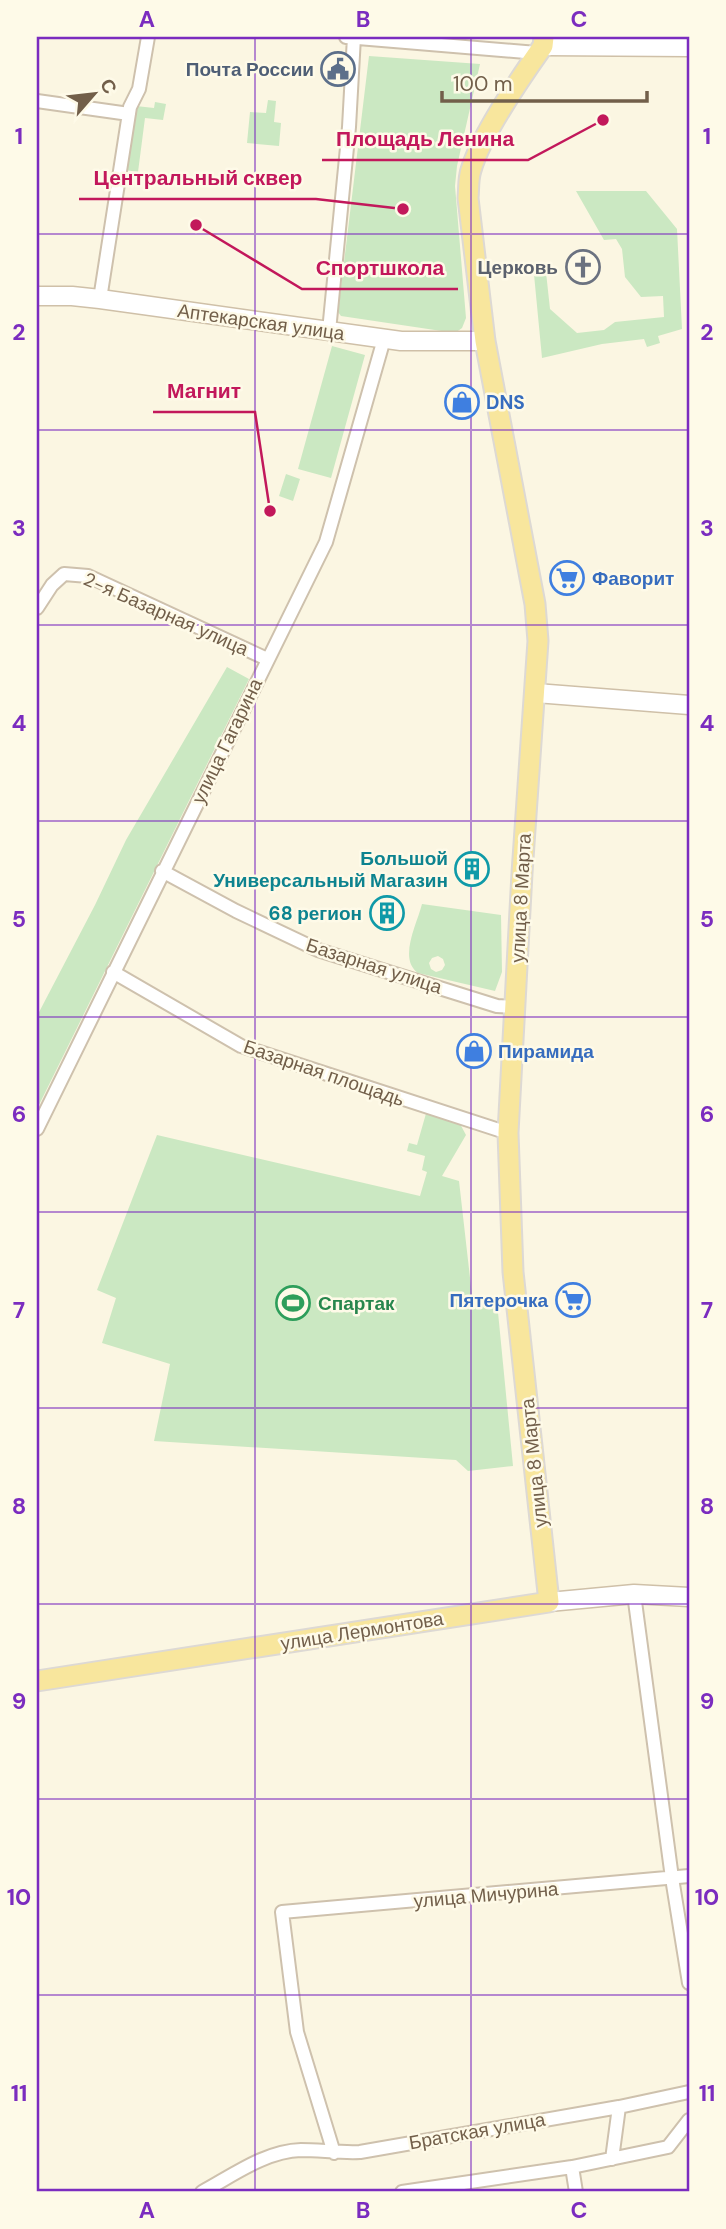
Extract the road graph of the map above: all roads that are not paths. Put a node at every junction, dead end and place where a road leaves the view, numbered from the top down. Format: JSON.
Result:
{"nodes":[{"id":1,"x":148,"y":37,"type":"edge"},
{"id":2,"x":346,"y":37,"type":"edge"},
{"id":3,"x":354,"y":37,"type":"edge"},
{"id":4,"x":541,"y":45,"type":"edge"},
{"id":5,"x":689,"y":47,"type":"edge"},
{"id":6,"x":37,"y":101,"type":"edge"},
{"id":7,"x":129,"y":114,"type":"junction"},
{"id":8,"x":37,"y":296,"type":"edge"},
{"id":9,"x":100,"y":299,"type":"junction"},
{"id":10,"x":329,"y":331,"type":"junction"},
{"id":11,"x":384,"y":339,"type":"junction"},
{"id":12,"x":485,"y":341,"type":"junction"},
{"id":13,"x":37,"y":608,"type":"edge"},
{"id":14,"x":268,"y":659,"type":"junction"},
{"id":15,"x":536,"y":692,"type":"junction"},
{"id":16,"x":689,"y":705,"type":"edge"},
{"id":17,"x":162,"y":871,"type":"junction"},
{"id":18,"x":113,"y":972,"type":"junction"},
{"id":19,"x":515,"y":1007,"type":"junction"},
{"id":20,"x":37,"y":1129,"type":"edge"},
{"id":21,"x":508,"y":1133,"type":"junction"},
{"id":22,"x":634,"y":1594,"type":"junction"},
{"id":23,"x":689,"y":1597,"type":"edge"},
{"id":24,"x":549,"y":1602,"type":"junction"},
{"id":25,"x":37,"y":1681,"type":"edge"},
{"id":26,"x":689,"y":1876,"type":"edge"},
{"id":27,"x":672,"y":1878,"type":"junction"},
{"id":28,"x":689,"y":1983,"type":"edge"},
{"id":29,"x":689,"y":2092,"type":"edge"},
{"id":30,"x":619,"y":2107,"type":"junction"},
{"id":31,"x":689,"y":2120,"type":"edge"},
{"id":32,"x":334,"y":2153,"type":"junction"},
{"id":33,"x":612,"y":2159,"type":"junction"},
{"id":34,"x":572,"y":2167,"type":"junction"},
{"id":35,"x":202,"y":2192,"type":"edge"},
{"id":36,"x":402,"y":2192,"type":"edge"},
{"id":37,"x":576,"y":2192,"type":"edge"}],
"edges":[{"from":1,"to":7,"type":"street"},
{"from":2,"to":3,"type":"street"},
{"from":3,"to":4,"type":"street"},
{"from":3,"to":10,"type":"street"},
{"from":4,"to":5,"type":"street"},
{"from":4,"to":12,"type":"main road","name":"улица 8 Марта"},
{"from":6,"to":7,"type":"street"},
{"from":7,"to":9,"type":"street"},
{"from":8,"to":9,"type":"street","name":"Аптекарская улица"},
{"from":9,"to":10,"type":"street","name":"Аптекарская улица"},
{"from":10,"to":11,"type":"street","name":"Аптекарская улица"},
{"from":11,"to":12,"type":"street","name":"Аптекарская улица"},
{"from":11,"to":14,"type":"street","name":"улица Гагарина"},
{"from":12,"to":15,"type":"main road","name":"улица 8 Марта"},
{"from":13,"to":14,"type":"street","name":"2-я Базарная улица"},
{"from":14,"to":17,"type":"street","name":"улица Гагарина"},
{"from":15,"to":16,"type":"street"},
{"from":15,"to":19,"type":"main road","name":"улица 8 Марта"},
{"from":17,"to":18,"type":"street","name":"улица Гагарина"},
{"from":17,"to":19,"type":"street","name":"Базарная улица"},
{"from":18,"to":20,"type":"street","name":"улица Гагарина"},
{"from":18,"to":21,"type":"street","name":"Базарная площадь"},
{"from":19,"to":21,"type":"main road","name":"улица 8 Марта"},
{"from":21,"to":24,"type":"main road","name":"улица 8 Марта"},
{"from":22,"to":23,"type":"street","name":"улица Лермонтова"},
{"from":22,"to":24,"type":"street","name":"улица Лермонтова"},
{"from":22,"to":27,"type":"street"},
{"from":24,"to":25,"type":"main road","name":"улица Лермонтова"},
{"from":26,"to":27,"type":"street","name":"улица Мичурина"},
{"from":27,"to":28,"type":"street"},
{"from":27,"to":32,"type":"street","name":"улица Мичурина"},
{"from":29,"to":30,"type":"street","name":"Братская улица"},
{"from":30,"to":32,"type":"street","name":"Братская улица"},
{"from":30,"to":33,"type":"street"},
{"from":31,"to":33,"type":"street"},
{"from":32,"to":35,"type":"street","name":"Братская улица"},
{"from":33,"to":34,"type":"street"},
{"from":34,"to":36,"type":"street"},
{"from":34,"to":37,"type":"street"}]}
